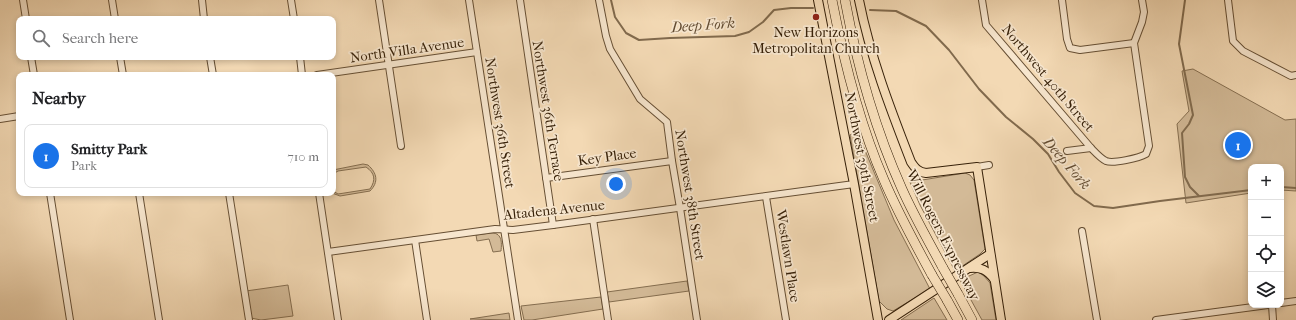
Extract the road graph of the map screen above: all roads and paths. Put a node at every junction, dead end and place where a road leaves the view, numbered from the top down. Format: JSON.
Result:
{"nodes":[{"id":1,"x":23,"y":0,"type":"edge"},
{"id":2,"x":112,"y":0,"type":"edge"},
{"id":3,"x":202,"y":0,"type":"edge"},
{"id":4,"x":291,"y":0,"type":"edge"},
{"id":5,"x":380,"y":0,"type":"edge"},
{"id":6,"x":469,"y":0,"type":"edge"},
{"id":7,"x":520,"y":0,"type":"edge"},
{"id":8,"x":599,"y":0,"type":"edge"},
{"id":9,"x":818,"y":0,"type":"edge"},
{"id":10,"x":832,"y":0,"type":"edge"},
{"id":11,"x":845,"y":0,"type":"edge"},
{"id":12,"x":859,"y":0,"type":"edge"},
{"id":13,"x":982,"y":0,"type":"edge"},
{"id":14,"x":1062,"y":0,"type":"edge"},
{"id":15,"x":1142,"y":0,"type":"edge"},
{"id":16,"x":1228,"y":0,"type":"edge"},
{"id":17,"x":26,"y":16,"type":"edge"},
{"id":18,"x":115,"y":16,"type":"edge"},
{"id":19,"x":204,"y":16,"type":"edge"},
{"id":20,"x":294,"y":16,"type":"edge"},
{"id":21,"x":1134,"y":43,"type":"junction"},
{"id":22,"x":477,"y":52,"type":"junction"},
{"id":23,"x":32,"y":60,"type":"edge"},
{"id":24,"x":120,"y":60,"type":"edge"},
{"id":25,"x":210,"y":60,"type":"edge"},
{"id":26,"x":300,"y":60,"type":"edge"},
{"id":27,"x":389,"y":65,"type":"junction"},
{"id":28,"x":34,"y":72,"type":"edge"},
{"id":29,"x":122,"y":72,"type":"edge"},
{"id":30,"x":212,"y":72,"type":"edge"},
{"id":31,"x":302,"y":72,"type":"edge"},
{"id":32,"x":336,"y":72,"type":"edge"},
{"id":33,"x":1296,"y":75,"type":"edge"},
{"id":34,"x":16,"y":116,"type":"edge"},
{"id":35,"x":0,"y":119,"type":"edge"},
{"id":36,"x":400,"y":146,"type":"dead end"},
{"id":37,"x":1091,"y":148,"type":"junction"},
{"id":38,"x":1067,"y":151,"type":"dead end"},
{"id":39,"x":672,"y":161,"type":"junction"},
{"id":40,"x":989,"y":165,"type":"dead end"},
{"id":41,"x":977,"y":166,"type":"junction"},
{"id":42,"x":546,"y":178,"type":"junction"},
{"id":43,"x":854,"y":184,"type":"junction"},
{"id":44,"x":50,"y":196,"type":"edge"},
{"id":45,"x":140,"y":196,"type":"edge"},
{"id":46,"x":229,"y":196,"type":"edge"},
{"id":47,"x":319,"y":196,"type":"edge"},
{"id":48,"x":766,"y":197,"type":"junction"},
{"id":49,"x":680,"y":208,"type":"junction"},
{"id":50,"x":593,"y":219,"type":"junction"},
{"id":51,"x":553,"y":225,"type":"junction"},
{"id":52,"x":504,"y":229,"type":"junction"},
{"id":53,"x":1082,"y":231,"type":"dead end"},
{"id":54,"x":415,"y":240,"type":"junction"},
{"id":55,"x":328,"y":252,"type":"junction"},
{"id":56,"x":990,"y":254,"type":"junction"},
{"id":57,"x":969,"y":268,"type":"junction"},
{"id":58,"x":994,"y":280,"type":"junction"},
{"id":59,"x":1296,"y":301,"type":"edge"},
{"id":60,"x":1284,"y":303,"type":"edge"},
{"id":61,"x":1248,"y":308,"type":"edge"},
{"id":62,"x":1272,"y":308,"type":"edge"},
{"id":63,"x":1189,"y":317,"type":"edge"},
{"id":64,"x":70,"y":320,"type":"edge"},
{"id":65,"x":159,"y":320,"type":"edge"},
{"id":66,"x":249,"y":320,"type":"edge"},
{"id":67,"x":338,"y":320,"type":"edge"},
{"id":68,"x":427,"y":320,"type":"edge"},
{"id":69,"x":518,"y":320,"type":"edge"},
{"id":70,"x":608,"y":320,"type":"edge"},
{"id":71,"x":697,"y":320,"type":"edge"},
{"id":72,"x":786,"y":320,"type":"edge"},
{"id":73,"x":878,"y":320,"type":"edge"},
{"id":74,"x":890,"y":320,"type":"edge"},
{"id":75,"x":958,"y":320,"type":"edge"},
{"id":76,"x":972,"y":320,"type":"edge"},
{"id":77,"x":1001,"y":320,"type":"edge"},
{"id":78,"x":1097,"y":320,"type":"edge"},
{"id":79,"x":1156,"y":320,"type":"edge"},
{"id":80,"x":1274,"y":320,"type":"edge"}],
"edges":[{"from":1,"to":17,"type":"street"},
{"from":2,"to":18,"type":"street"},
{"from":3,"to":19,"type":"street"},
{"from":4,"to":20,"type":"street"},
{"from":5,"to":27,"type":"street"},
{"from":6,"to":22,"type":"street","name":"Northwest 36th Street"},
{"from":7,"to":42,"type":"street","name":"Northwest 36th Terrace"},
{"from":8,"to":39,"type":"street","name":"Northwest 38th Street"},
{"from":9,"to":43,"type":"main road","name":"Northwest 39th Street"},
{"from":10,"to":75,"type":"highway","name":"Will Rogers Expressway","bridge":true},
{"from":11,"to":76,"type":"highway","name":"Will Rogers Expressway","bridge":true},
{"from":12,"to":41,"type":"main road"},
{"from":13,"to":37,"type":"street","name":"Northwest 40th Street"},
{"from":14,"to":21,"type":"street"},
{"from":15,"to":21,"type":"street"},
{"from":16,"to":33,"type":"street"},
{"from":21,"to":37,"type":"street"},
{"from":22,"to":27,"type":"street","name":"North Villa Avenue"},
{"from":22,"to":52,"type":"street","name":"Northwest 36th Street"},
{"from":23,"to":28,"type":"street"},
{"from":24,"to":29,"type":"street"},
{"from":25,"to":30,"type":"street"},
{"from":26,"to":31,"type":"street"},
{"from":27,"to":32,"type":"street","name":"North Villa Avenue"},
{"from":27,"to":36,"type":"street"},
{"from":34,"to":35,"type":"street"},
{"from":37,"to":38,"type":"street"},
{"from":39,"to":42,"type":"street","name":"Key Place"},
{"from":39,"to":49,"type":"street","name":"Northwest 38th Street"},
{"from":40,"to":41,"type":"street"},
{"from":41,"to":56,"type":"main road"},
{"from":42,"to":51,"type":"street","name":"Northwest 36th Terrace"},
{"from":43,"to":48,"type":"street","name":"Altadena Avenue"},
{"from":43,"to":73,"type":"main road","name":"Northwest 39th Street"},
{"from":44,"to":64,"type":"street"},
{"from":45,"to":65,"type":"street"},
{"from":46,"to":66,"type":"street"},
{"from":47,"to":55,"type":"street"},
{"from":48,"to":49,"type":"street","name":"Altadena Avenue"},
{"from":48,"to":72,"type":"street","name":"Westlawn Place"},
{"from":49,"to":50,"type":"street","name":"Altadena Avenue"},
{"from":49,"to":71,"type":"street","name":"Northwest 38th Street"},
{"from":50,"to":51,"type":"street","name":"Altadena Avenue"},
{"from":50,"to":70,"type":"street"},
{"from":51,"to":52,"type":"street","name":"Altadena Avenue"},
{"from":52,"to":54,"type":"street","name":"Altadena Avenue"},
{"from":52,"to":69,"type":"street","name":"Northwest 36th Street"},
{"from":53,"to":78,"type":"street"},
{"from":54,"to":55,"type":"street","name":"Altadena Avenue"},
{"from":54,"to":68,"type":"street"},
{"from":55,"to":67,"type":"street"},
{"from":56,"to":57,"type":"main road"},
{"from":56,"to":58,"type":"main road"},
{"from":57,"to":58,"type":"main road"},
{"from":57,"to":74,"type":"main road"},
{"from":58,"to":77,"type":"main road"},
{"from":59,"to":60,"type":"street"},
{"from":61,"to":63,"type":"street"},
{"from":62,"to":80,"type":"street"},
{"from":63,"to":79,"type":"street"}]}
